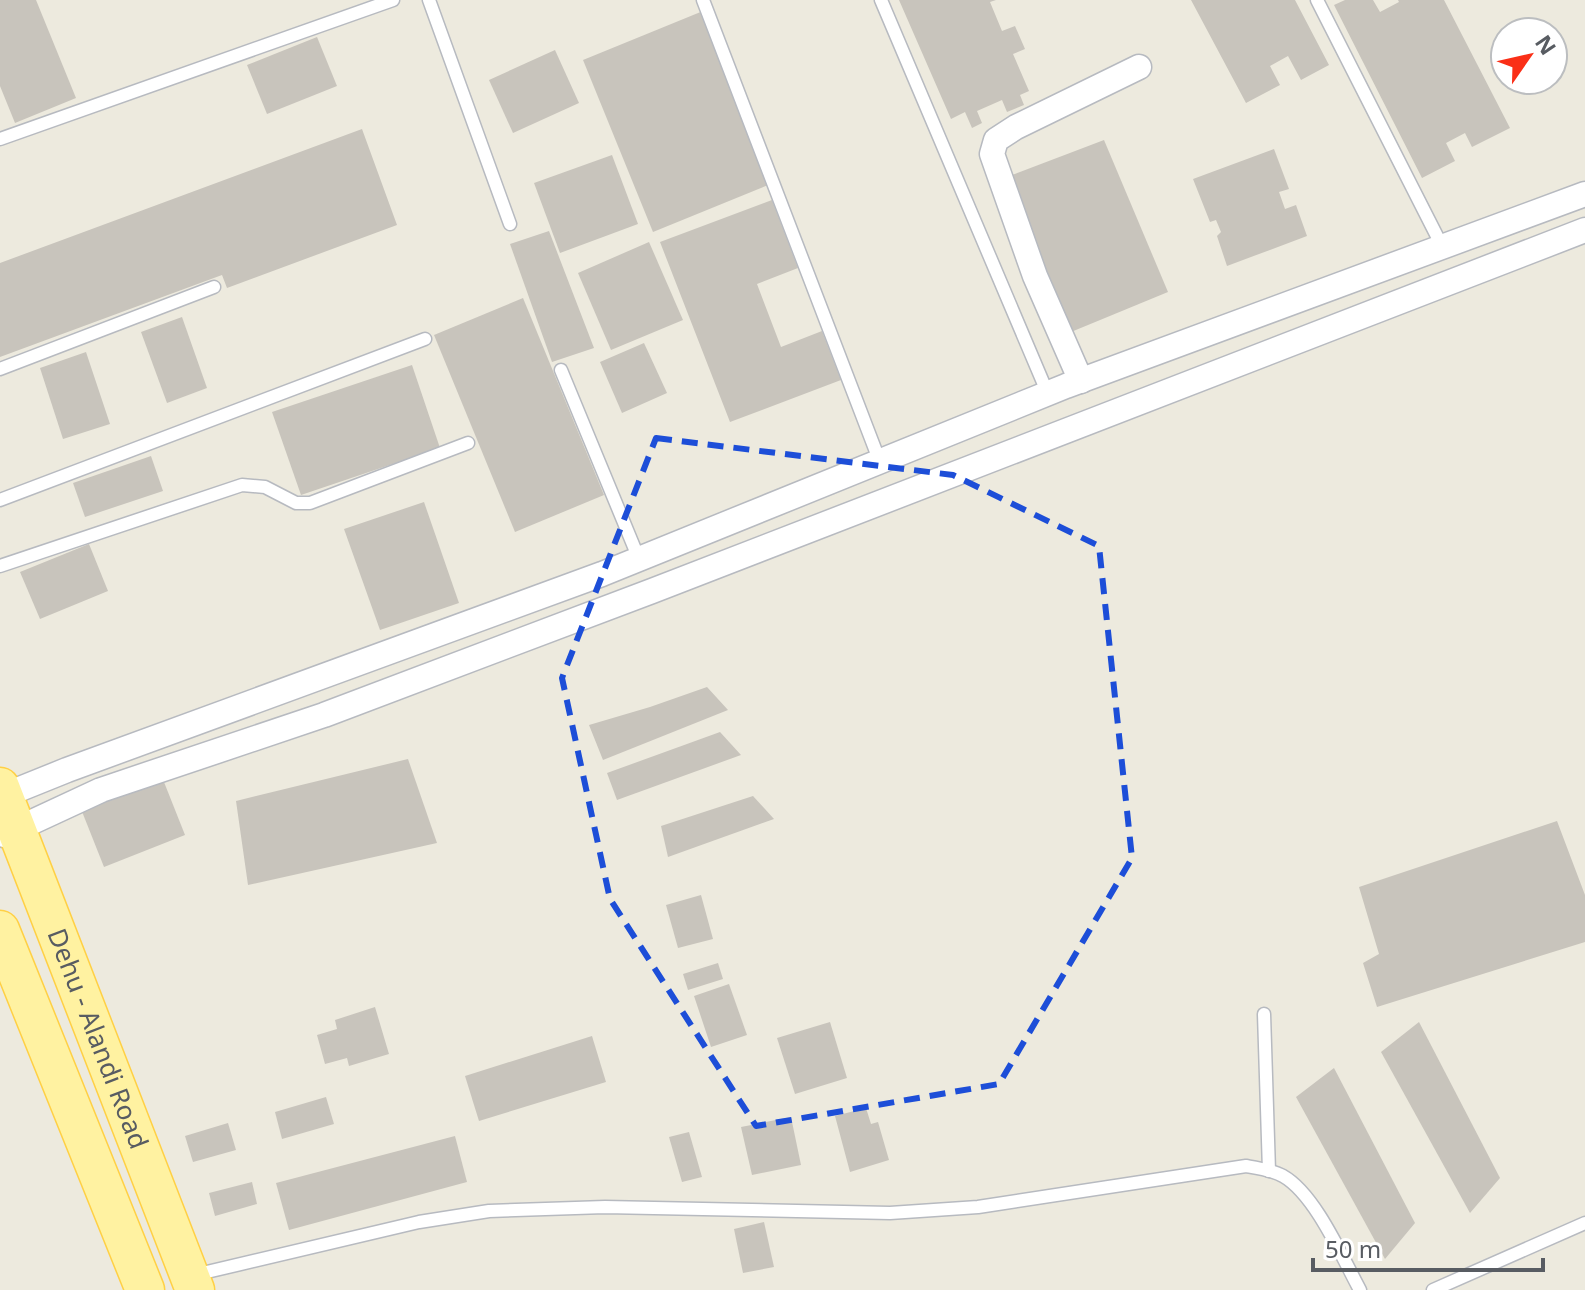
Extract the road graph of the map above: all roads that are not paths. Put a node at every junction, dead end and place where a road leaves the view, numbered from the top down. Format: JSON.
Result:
{"nodes":[{"id":1,"x":393,"y":0,"type":"edge"},
{"id":2,"x":429,"y":0,"type":"edge"},
{"id":3,"x":703,"y":0,"type":"edge"},
{"id":4,"x":881,"y":0,"type":"edge"},
{"id":5,"x":1317,"y":0,"type":"edge"},
{"id":6,"x":1139,"y":67,"type":"dead end"},
{"id":7,"x":0,"y":139,"type":"edge"},
{"id":8,"x":1585,"y":194,"type":"edge"},
{"id":9,"x":510,"y":224,"type":"dead end"},
{"id":10,"x":1585,"y":230,"type":"edge"},
{"id":11,"x":1442,"y":246,"type":"junction"},
{"id":12,"x":214,"y":287,"type":"dead end"},
{"id":13,"x":425,"y":339,"type":"dead end"},
{"id":14,"x":0,"y":369,"type":"edge"},
{"id":15,"x":561,"y":370,"type":"dead end"},
{"id":16,"x":1081,"y":381,"type":"junction"},
{"id":17,"x":1048,"y":394,"type":"junction"},
{"id":18,"x":468,"y":443,"type":"dead end"},
{"id":19,"x":880,"y":462,"type":"junction"},
{"id":20,"x":0,"y":500,"type":"edge"},
{"id":21,"x":639,"y":559,"type":"junction"},
{"id":22,"x":0,"y":566,"type":"edge"},
{"id":23,"x":4,"y":810,"type":"edge"},
{"id":24,"x":0,"y":930,"type":"edge"},
{"id":25,"x":1264,"y":1014,"type":"dead end"},
{"id":26,"x":1269,"y":1171,"type":"junction"},
{"id":27,"x":1585,"y":1223,"type":"edge"},
{"id":28,"x":192,"y":1283,"type":"edge"},
{"id":29,"x":145,"y":1290,"type":"edge"},
{"id":30,"x":1360,"y":1290,"type":"edge"},
{"id":31,"x":1433,"y":1290,"type":"edge"}],
"edges":[{"from":1,"to":7,"type":"lane"},
{"from":2,"to":9,"type":"lane"},
{"from":3,"to":19,"type":"lane"},
{"from":4,"to":17,"type":"lane"},
{"from":5,"to":11,"type":"lane"},
{"from":6,"to":16,"type":"street"},
{"from":8,"to":11,"type":"street"},
{"from":10,"to":23,"type":"street"},
{"from":11,"to":16,"type":"street"},
{"from":12,"to":14,"type":"lane"},
{"from":13,"to":20,"type":"lane"},
{"from":15,"to":21,"type":"lane"},
{"from":16,"to":17,"type":"street"},
{"from":17,"to":19,"type":"street"},
{"from":18,"to":22,"type":"lane"},
{"from":19,"to":21,"type":"street"},
{"from":21,"to":23,"type":"street"},
{"from":23,"to":28,"type":"main road","name":"Dehu - Alandi Road"},
{"from":24,"to":29,"type":"main road","name":"Dehu - Alandi Road"},
{"from":25,"to":26,"type":"lane"},
{"from":26,"to":28,"type":"lane"},
{"from":26,"to":30,"type":"lane"},
{"from":27,"to":31,"type":"lane"}]}
